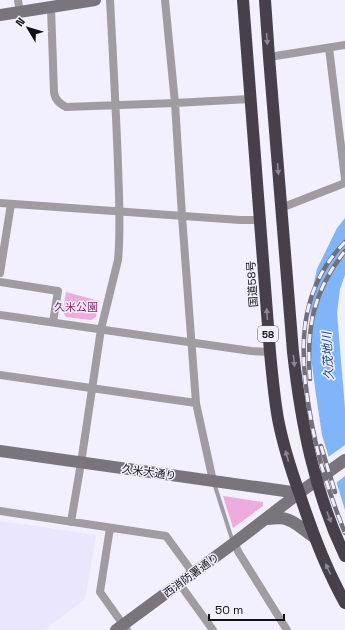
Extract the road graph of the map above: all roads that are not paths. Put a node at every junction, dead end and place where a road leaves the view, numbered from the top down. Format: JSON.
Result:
{"nodes":[{"id":1,"x":18,"y":0,"type":"edge"},
{"id":2,"x":95,"y":0,"type":"edge"},
{"id":3,"x":110,"y":0,"type":"edge"},
{"id":4,"x":166,"y":0,"type":"edge"},
{"id":5,"x":243,"y":0,"type":"edge"},
{"id":6,"x":265,"y":0,"type":"edge"},
{"id":7,"x":51,"y":8,"type":"junction"},
{"id":8,"x":20,"y":12,"type":"junction"},
{"id":9,"x":0,"y":16,"type":"edge"},
{"id":10,"x":345,"y":45,"type":"edge"},
{"id":11,"x":329,"y":48,"type":"junction"},
{"id":12,"x":269,"y":57,"type":"junction"},
{"id":13,"x":250,"y":100,"type":"junction"},
{"id":14,"x":175,"y":104,"type":"junction"},
{"id":15,"x":116,"y":106,"type":"junction"},
{"id":16,"x":345,"y":179,"type":"edge"},
{"id":17,"x":345,"y":183,"type":"edge"},
{"id":18,"x":0,"y":203,"type":"edge"},
{"id":19,"x":11,"y":204,"type":"junction"},
{"id":20,"x":281,"y":208,"type":"junction"},
{"id":21,"x":120,"y":212,"type":"junction"},
{"id":22,"x":182,"y":216,"type":"junction"},
{"id":23,"x":260,"y":220,"type":"junction"},
{"id":24,"x":1,"y":259,"type":"edge"},
{"id":25,"x":0,"y":274,"type":"edge"},
{"id":26,"x":0,"y":282,"type":"edge"},
{"id":27,"x":0,"y":315,"type":"edge"},
{"id":28,"x":53,"y":322,"type":"junction"},
{"id":29,"x":101,"y":328,"type":"junction"},
{"id":30,"x":191,"y":342,"type":"junction"},
{"id":31,"x":270,"y":352,"type":"junction"},
{"id":32,"x":0,"y":375,"type":"edge"},
{"id":33,"x":92,"y":388,"type":"junction"},
{"id":34,"x":196,"y":402,"type":"junction"},
{"id":35,"x":0,"y":451,"type":"edge"},
{"id":36,"x":345,"y":460,"type":"edge"},
{"id":37,"x":81,"y":462,"type":"junction"},
{"id":38,"x":316,"y":480,"type":"junction"},
{"id":39,"x":213,"y":481,"type":"junction"},
{"id":40,"x":299,"y":493,"type":"junction"},
{"id":41,"x":0,"y":511,"type":"edge"},
{"id":42,"x":265,"y":520,"type":"junction"},
{"id":43,"x":71,"y":522,"type":"junction"},
{"id":44,"x":110,"y":528,"type":"junction"},
{"id":45,"x":314,"y":537,"type":"junction"},
{"id":46,"x":234,"y":543,"type":"junction"},
{"id":47,"x":345,"y":556,"type":"edge"},
{"id":48,"x":193,"y":573,"type":"junction"},
{"id":49,"x":179,"y":583,"type":"junction"},
{"id":50,"x":345,"y":602,"type":"edge"},
{"id":51,"x":122,"y":628,"type":"edge"},
{"id":52,"x":213,"y":630,"type":"edge"},
{"id":53,"x":287,"y":630,"type":"edge"}],
"edges":[{"from":1,"to":8,"type":"street"},
{"from":2,"to":7,"type":"street"},
{"from":3,"to":15,"type":"street"},
{"from":4,"to":14,"type":"street"},
{"from":5,"to":13,"type":"highway","name":"国道58号","number":"58"},
{"from":6,"to":12,"type":"highway","number":"58","one_way":true},
{"from":7,"to":8,"type":"street"},
{"from":7,"to":15,"type":"street"},
{"from":8,"to":9,"type":"street"},
{"from":10,"to":11,"type":"street"},
{"from":11,"to":12,"type":"street"},
{"from":11,"to":16,"type":"street"},
{"from":12,"to":20,"type":"highway","number":"58","one_way":true},
{"from":13,"to":14,"type":"street"},
{"from":13,"to":23,"type":"highway","name":"国道58号","number":"58"},
{"from":14,"to":15,"type":"street"},
{"from":14,"to":22,"type":"street"},
{"from":15,"to":21,"type":"street"},
{"from":17,"to":20,"type":"street"},
{"from":18,"to":19,"type":"street"},
{"from":19,"to":21,"type":"street"},
{"from":19,"to":24,"type":"street"},
{"from":20,"to":38,"type":"highway","number":"58","one_way":true},
{"from":21,"to":22,"type":"street"},
{"from":21,"to":29,"type":"street"},
{"from":22,"to":23,"type":"street"},
{"from":22,"to":30,"type":"street"},
{"from":31,"to":23,"type":"highway","name":"国道58号","number":"58","one_way":true},
{"from":24,"to":25,"type":"street"},
{"from":26,"to":28,"type":"street"},
{"from":27,"to":28,"type":"street"},
{"from":28,"to":29,"type":"street"},
{"from":29,"to":30,"type":"street"},
{"from":29,"to":33,"type":"street"},
{"from":30,"to":31,"type":"street"},
{"from":30,"to":34,"type":"street"},
{"from":40,"to":31,"type":"highway","name":"国道58号","number":"58","one_way":true},
{"from":32,"to":33,"type":"street"},
{"from":33,"to":34,"type":"street"},
{"from":33,"to":37,"type":"street"},
{"from":34,"to":39,"type":"street"},
{"from":35,"to":37,"type":"street","name":"久米大通り"},
{"from":36,"to":38,"type":"street","name":"西消防署通り"},
{"from":37,"to":39,"type":"street","name":"久米大通り"},
{"from":37,"to":43,"type":"street"},
{"from":38,"to":40,"type":"street","name":"西消防署通り"},
{"from":38,"to":47,"type":"highway","number":"58","one_way":true},
{"from":39,"to":40,"type":"street","name":"久米大通り"},
{"from":39,"to":46,"type":"lane"},
{"from":40,"to":42,"type":"street","name":"西消防署通り"},
{"from":40,"to":45,"type":"highway","name":"国道58号","number":"58"},
{"from":41,"to":43,"type":"street"},
{"from":42,"to":45,"type":"street"},
{"from":42,"to":46,"type":"street","name":"西消防署通り"},
{"from":43,"to":44,"type":"street"},
{"from":44,"to":48,"type":"street"},
{"from":44,"to":51,"type":"street"},
{"from":50,"to":45,"type":"highway","name":"国道58号","number":"58","one_way":true},
{"from":46,"to":48,"type":"street","name":"西消防署通り"},
{"from":46,"to":53,"type":"street"},
{"from":48,"to":49,"type":"street","name":"西消防署通り"},
{"from":49,"to":51,"type":"street","name":"西消防署通り"},
{"from":49,"to":52,"type":"street"}]}
